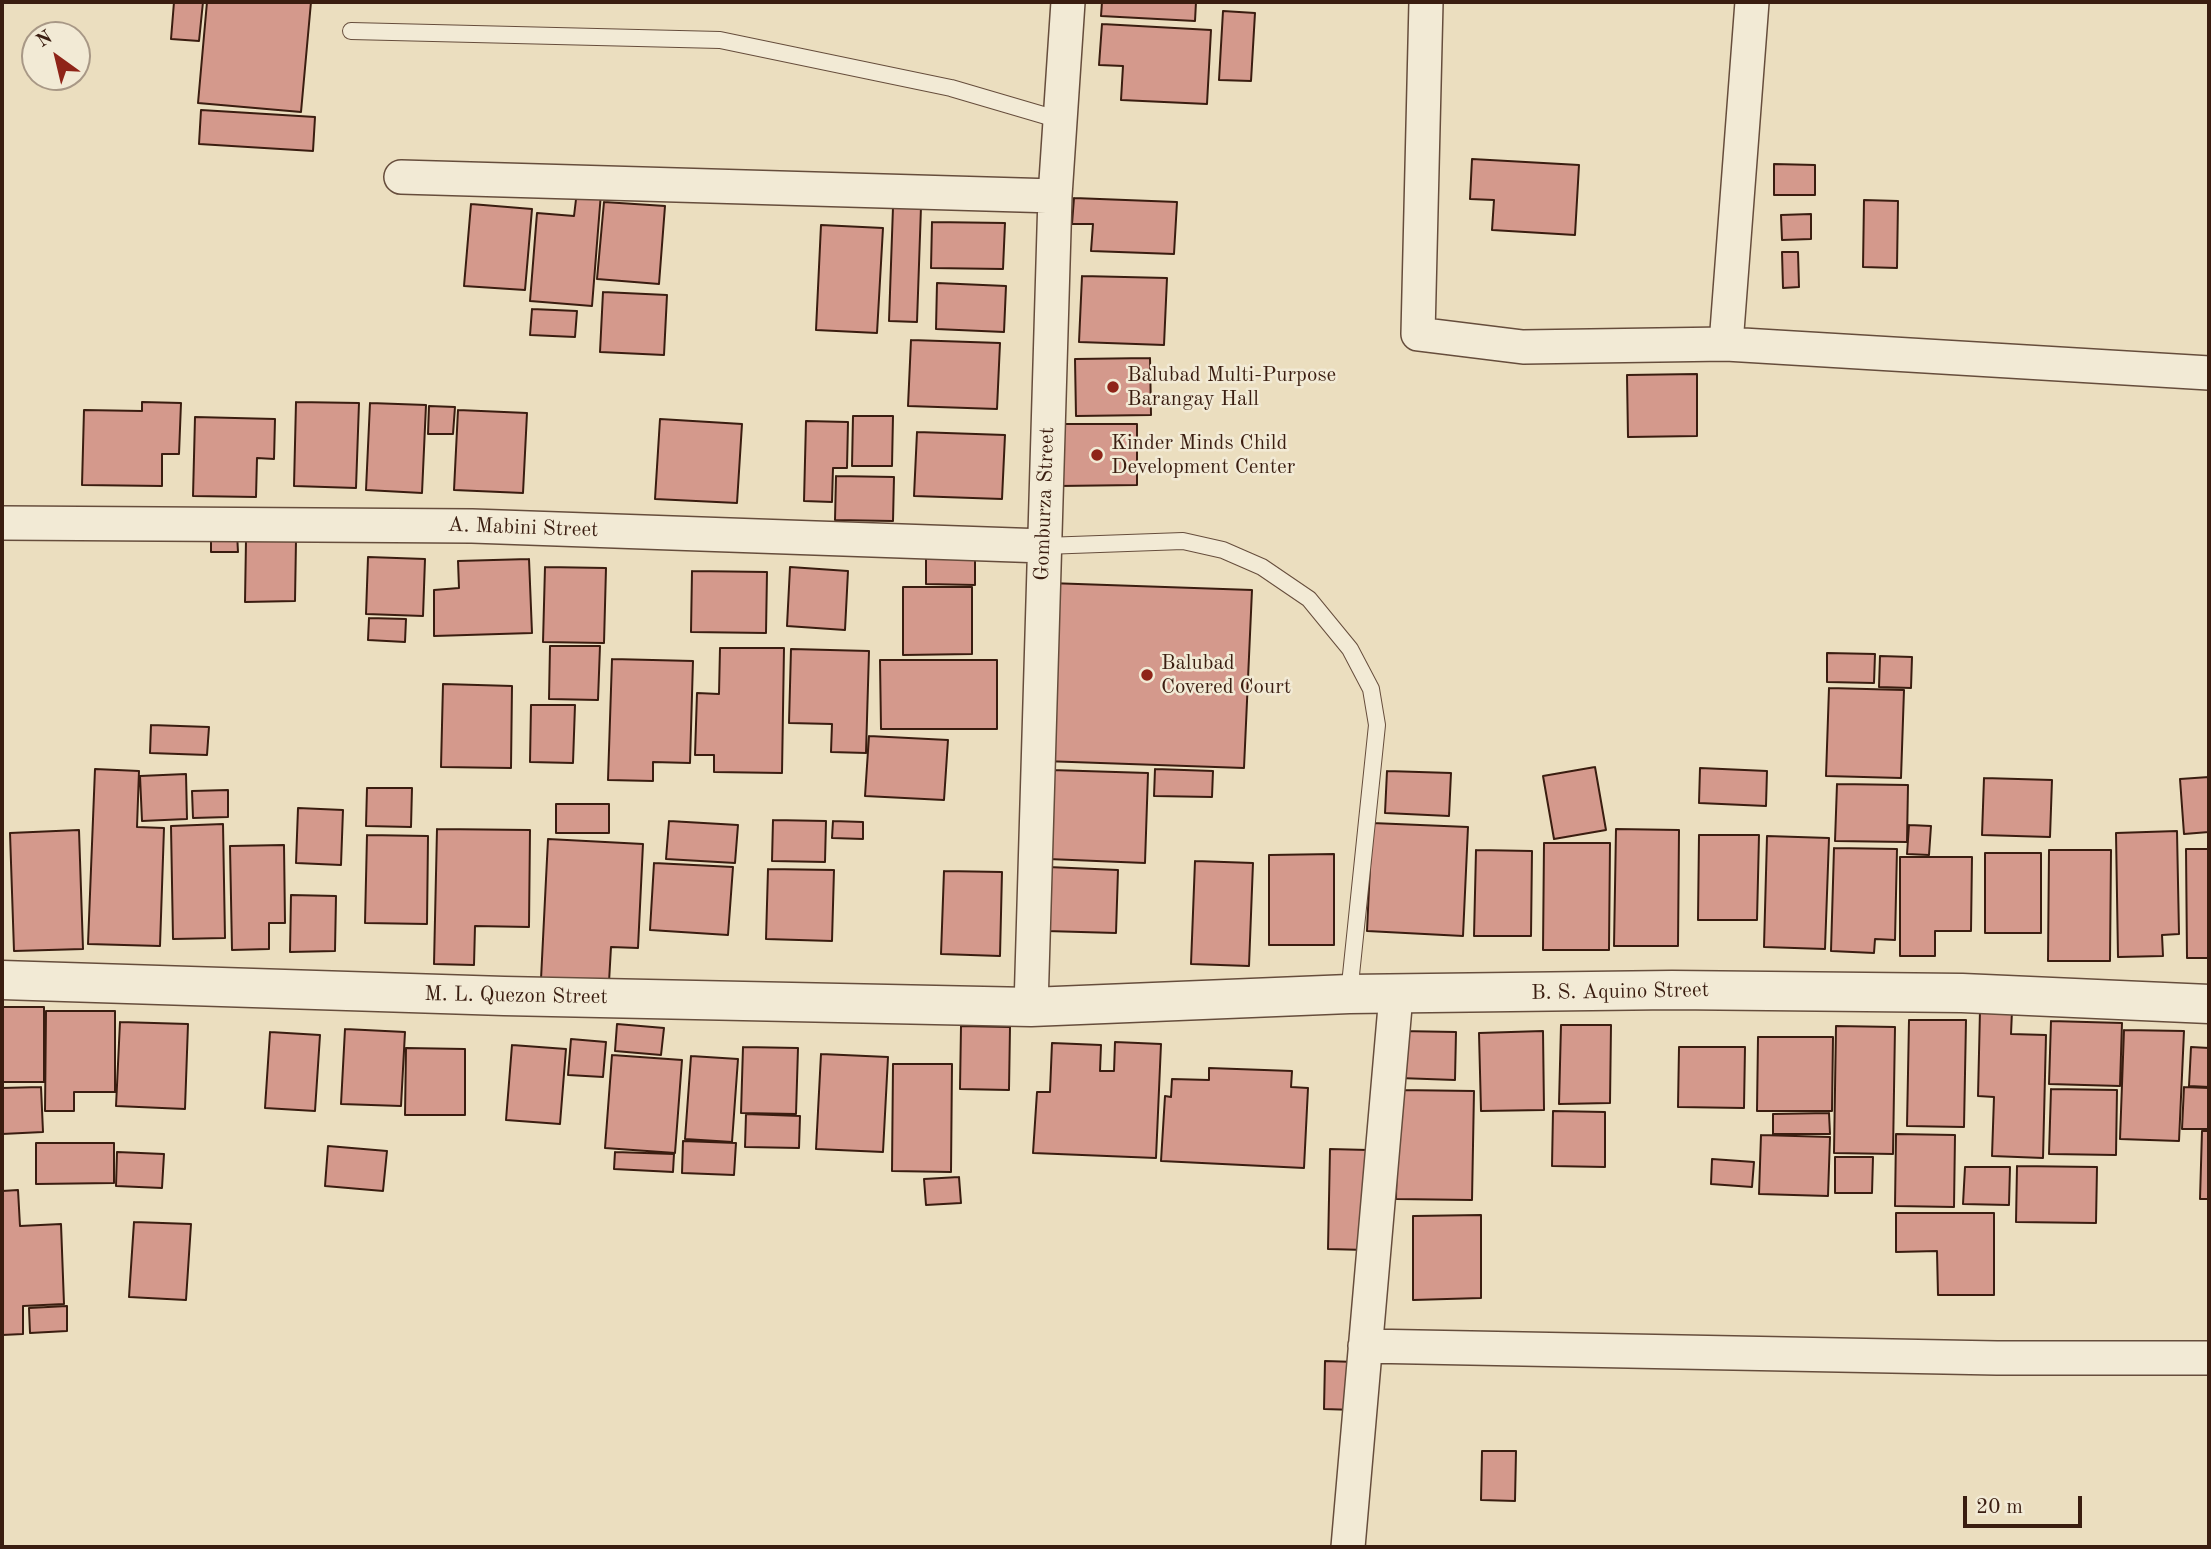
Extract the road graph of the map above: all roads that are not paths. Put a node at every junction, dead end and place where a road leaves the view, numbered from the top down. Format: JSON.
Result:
{"nodes":[{"id":1,"x":1068,"y":2,"type":"edge"},
{"id":2,"x":1426,"y":2,"type":"edge"},
{"id":3,"x":1752,"y":2,"type":"edge"},
{"id":4,"x":351,"y":31,"type":"dead end"},
{"id":5,"x":1060,"y":120,"type":"junction"},
{"id":6,"x":401,"y":177,"type":"dead end"},
{"id":7,"x":1055,"y":196,"type":"junction"},
{"id":8,"x":1726,"y":344,"type":"junction"},
{"id":9,"x":2209,"y":373,"type":"edge"},
{"id":10,"x":2,"y":523,"type":"edge"},
{"id":11,"x":1044,"y":546,"type":"junction"},
{"id":12,"x":2,"y":980,"type":"edge"},
{"id":13,"x":1349,"y":994,"type":"junction"},
{"id":14,"x":1396,"y":995,"type":"junction"},
{"id":15,"x":2209,"y":1004,"type":"edge"},
{"id":16,"x":1031,"y":1007,"type":"junction"},
{"id":17,"x":1365,"y":1346,"type":"junction"},
{"id":18,"x":2209,"y":1358,"type":"edge"},
{"id":19,"x":1348,"y":1547,"type":"edge"}],
"edges":[{"from":1,"to":5,"type":"street","name":"Gomburza Street"},
{"from":2,"to":8,"type":"street"},
{"from":3,"to":8,"type":"street"},
{"from":4,"to":5,"type":"lane"},
{"from":5,"to":7,"type":"street","name":"Gomburza Street"},
{"from":6,"to":7,"type":"street"},
{"from":7,"to":11,"type":"street","name":"Gomburza Street"},
{"from":8,"to":9,"type":"street"},
{"from":10,"to":11,"type":"street","name":"A. Mabini Street"},
{"from":11,"to":13,"type":"lane"},
{"from":11,"to":16,"type":"street","name":"Gomburza Street"},
{"from":12,"to":16,"type":"street","name":"M. L. Quezon Street"},
{"from":13,"to":14,"type":"street","name":"B. S. Aquino Street"},
{"from":13,"to":16,"type":"street","name":"B. S. Aquino Street"},
{"from":14,"to":15,"type":"street","name":"B. S. Aquino Street"},
{"from":14,"to":17,"type":"street"},
{"from":17,"to":18,"type":"street"},
{"from":17,"to":19,"type":"street"}]}
